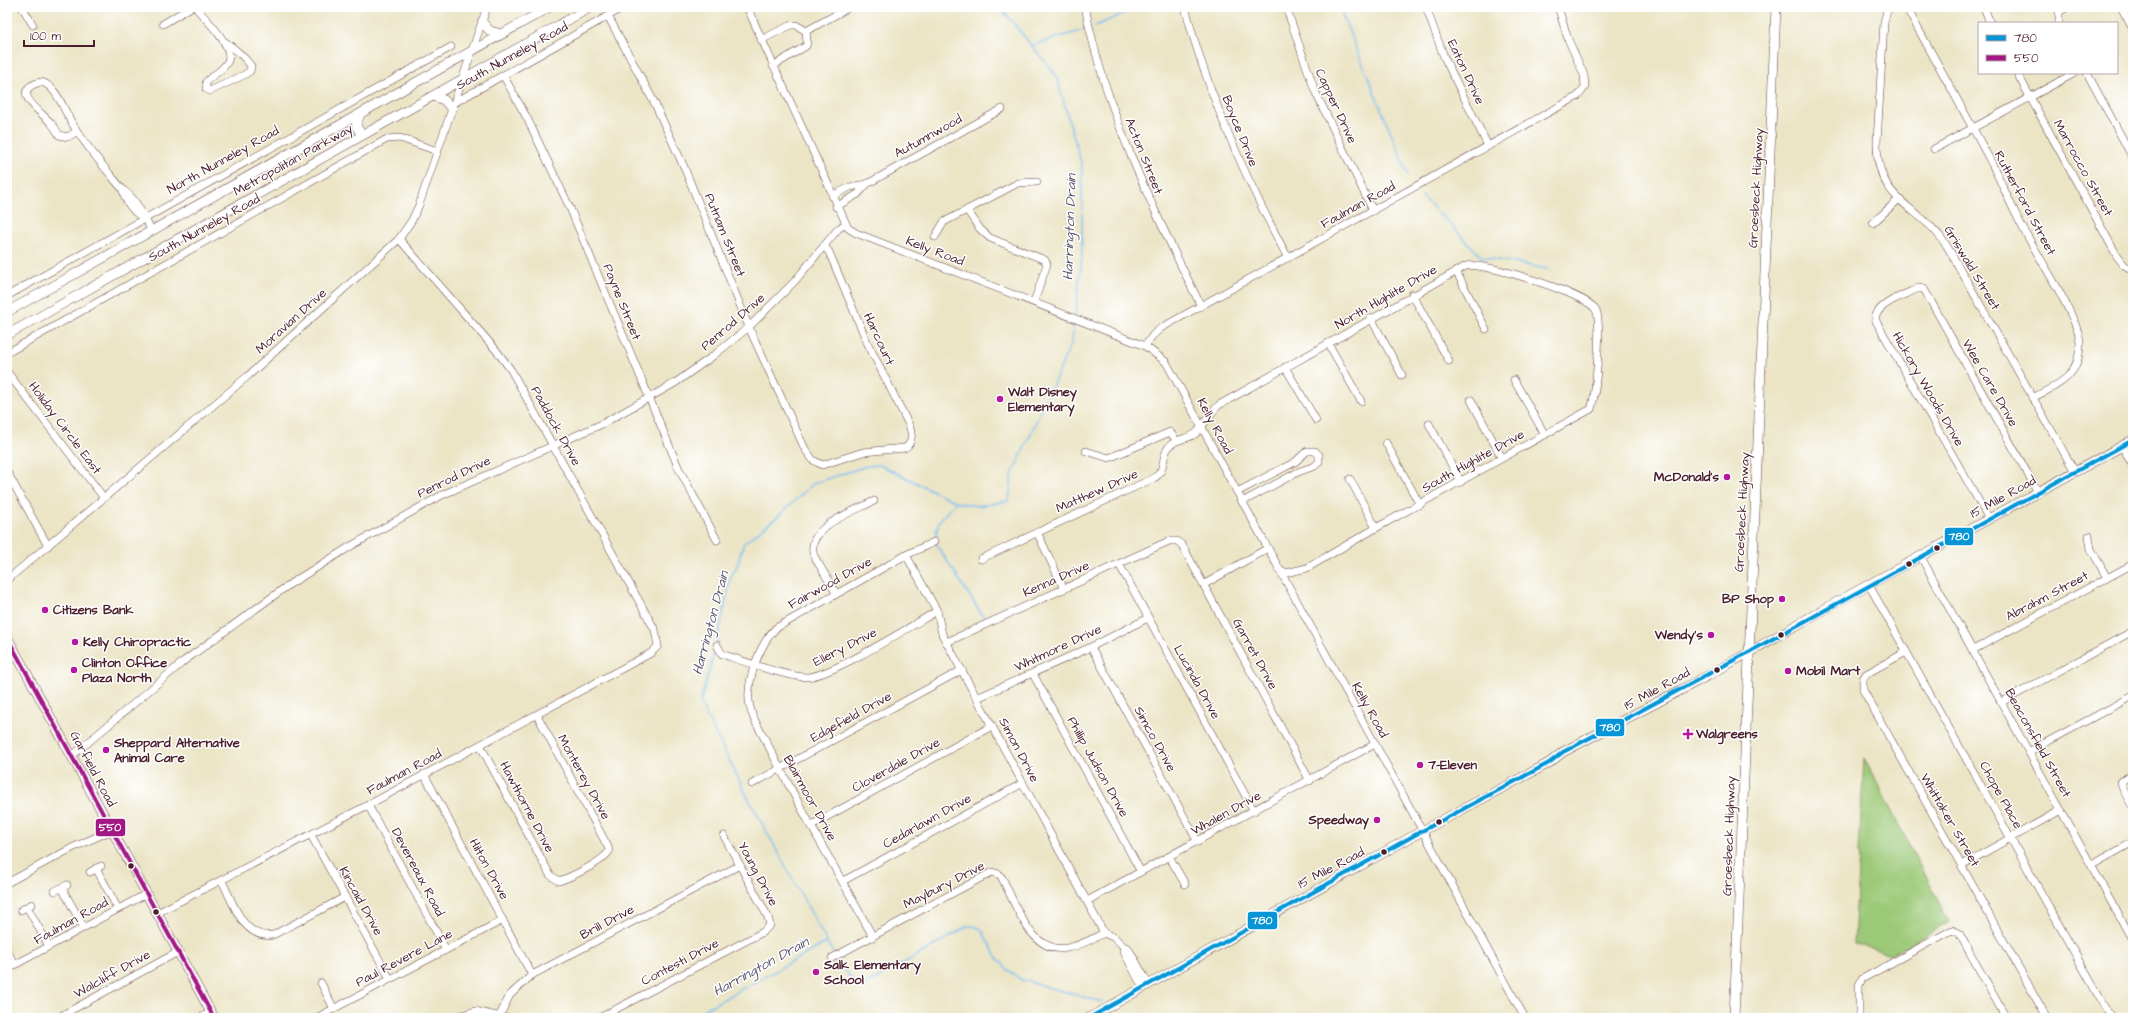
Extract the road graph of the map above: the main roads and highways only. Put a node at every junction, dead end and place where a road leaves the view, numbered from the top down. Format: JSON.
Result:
{"nodes":[{"id":1,"x":550,"y":7,"type":"edge"},
{"id":2,"x":578,"y":7,"type":"edge"},
{"id":3,"x":591,"y":7,"type":"edge"},
{"id":4,"x":1776,"y":7,"type":"edge"},
{"id":5,"x":575,"y":16,"type":"junction"},
{"id":6,"x":482,"y":22,"type":"road end"},
{"id":7,"x":502,"y":34,"type":"junction"},
{"id":8,"x":433,"y":96,"type":"junction"},
{"id":9,"x":453,"y":106,"type":"road end"},
{"id":10,"x":360,"y":114,"type":"junction"},
{"id":11,"x":362,"y":136,"type":"junction"},
{"id":12,"x":7,"y":312,"type":"edge"},
{"id":13,"x":7,"y":335,"type":"edge"},
{"id":14,"x":2133,"y":440,"type":"edge"},
{"id":15,"x":7,"y":637,"type":"edge"},
{"id":16,"x":1749,"y":653,"type":"junction"},
{"id":17,"x":212,"y":1015,"type":"edge"},
{"id":18,"x":1088,"y":1018,"type":"edge"},
{"id":19,"x":1734,"y":1018,"type":"edge"}],
"edges":[{"from":1,"to":7,"type":"main road","name":"Metropolitan Parkway"},
{"from":2,"to":5,"type":"main road"},
{"from":3,"to":5,"type":"main road","name":"Metropolitan Parkway"},
{"from":4,"to":16,"type":"main road","name":"Groesbeck Highway"},
{"from":5,"to":8,"type":"main road","name":"Metropolitan Parkway"},
{"from":6,"to":7,"type":"main road"},
{"from":7,"to":10,"type":"main road","name":"Metropolitan Parkway"},
{"from":8,"to":9,"type":"main road"},
{"from":8,"to":11,"type":"main road","name":"Metropolitan Parkway"},
{"from":10,"to":11,"type":"main road"},
{"from":10,"to":12,"type":"main road","name":"Metropolitan Parkway"},
{"from":11,"to":13,"type":"main road","name":"Metropolitan Parkway"},
{"from":14,"to":16,"type":"main road","name":"15 Mile Road"},
{"from":15,"to":17,"type":"main road","name":"Garfield Road"},
{"from":16,"to":18,"type":"main road","name":"15 Mile Road"},
{"from":16,"to":19,"type":"main road","name":"Groesbeck Highway"}]}
